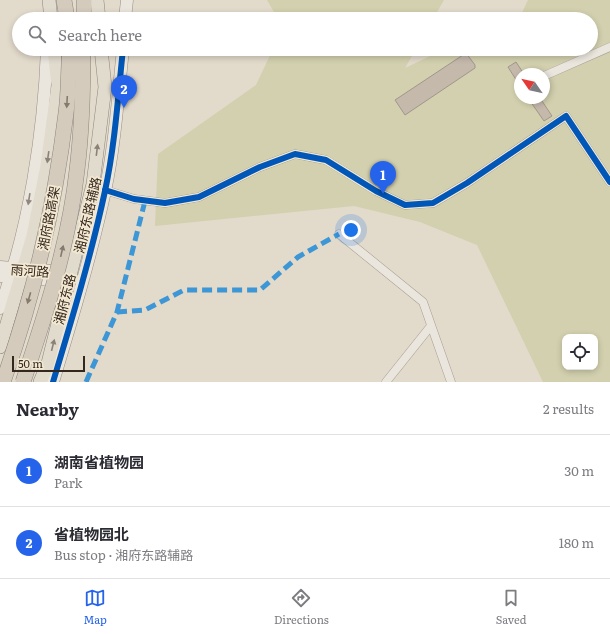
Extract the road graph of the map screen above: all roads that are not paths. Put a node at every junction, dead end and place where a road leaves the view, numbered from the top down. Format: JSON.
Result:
{"nodes":[{"id":1,"x":48,"y":0,"type":"edge"},
{"id":2,"x":64,"y":0,"type":"edge"},
{"id":3,"x":70,"y":0,"type":"edge"},
{"id":4,"x":84,"y":0,"type":"edge"},
{"id":5,"x":97,"y":0,"type":"edge"},
{"id":6,"x":127,"y":0,"type":"edge"},
{"id":7,"x":48,"y":12,"type":"edge"},
{"id":8,"x":50,"y":12,"type":"edge"},
{"id":9,"x":66,"y":12,"type":"edge"},
{"id":10,"x":70,"y":12,"type":"edge"},
{"id":11,"x":84,"y":12,"type":"edge"},
{"id":12,"x":98,"y":12,"type":"edge"},
{"id":13,"x":126,"y":12,"type":"edge"},
{"id":14,"x":610,"y":47,"type":"edge"},
{"id":15,"x":598,"y":52,"type":"edge"},
{"id":16,"x":47,"y":56,"type":"edge"},
{"id":17,"x":55,"y":56,"type":"edge"},
{"id":18,"x":70,"y":56,"type":"edge"},
{"id":19,"x":84,"y":56,"type":"edge"},
{"id":20,"x":102,"y":56,"type":"edge"},
{"id":21,"x":121,"y":56,"type":"edge"},
{"id":22,"x":590,"y":56,"type":"edge"},
{"id":23,"x":550,"y":73,"type":"edge"},
{"id":24,"x":610,"y":182,"type":"edge"},
{"id":25,"x":105,"y":190,"type":"junction"},
{"id":26,"x":339,"y":234,"type":"dead end"},
{"id":27,"x":19,"y":248,"type":"junction"},
{"id":28,"x":0,"y":267,"type":"edge"},
{"id":29,"x":14,"y":273,"type":"edge"},
{"id":30,"x":70,"y":277,"type":"junction"},
{"id":31,"x":84,"y":278,"type":"junction"},
{"id":32,"x":0,"y":308,"type":"edge"},
{"id":33,"x":430,"y":327,"type":"junction"},
{"id":34,"x":0,"y":347,"type":"edge"},
{"id":35,"x":3,"y":382,"type":"edge"},
{"id":36,"x":23,"y":382,"type":"edge"},
{"id":37,"x":40,"y":382,"type":"edge"},
{"id":38,"x":53,"y":382,"type":"edge"},
{"id":39,"x":386,"y":382,"type":"edge"},
{"id":40,"x":451,"y":382,"type":"edge"}],
"edges":[{"from":1,"to":7,"type":"main road"},
{"from":1,"to":8,"type":"main road"},
{"from":2,"to":9,"type":"highway"},
{"from":3,"to":10,"type":"highway"},
{"from":4,"to":11,"type":"highway"},
{"from":5,"to":12,"type":"main road"},
{"from":6,"to":13,"type":"main road"},
{"from":14,"to":15,"type":"street"},
{"from":16,"to":27,"type":"main road","one_way":true},
{"from":17,"to":29,"type":"main road","one_way":true},
{"from":18,"to":35,"type":"highway","name":"湘府路高架","one_way":true,"bridge":true},
{"from":36,"to":19,"type":"highway","name":"湘府路高架","one_way":true,"bridge":true},
{"from":30,"to":20,"type":"main road","name":"湘府东路","one_way":true},
{"from":21,"to":25,"type":"main road","name":"湘府东路辅路"},
{"from":22,"to":23,"type":"street"},
{"from":24,"to":25,"type":"street"},
{"from":25,"to":31,"type":"main road","name":"湘府东路辅路"},
{"from":26,"to":33,"type":"street"},
{"from":27,"to":28,"type":"main road"},
{"from":27,"to":29,"type":"main road"},
{"from":28,"to":29,"type":"main road","name":"雨河路"},
{"from":29,"to":30,"type":"main road","name":"雨河路"},
{"from":29,"to":32,"type":"main road"},
{"from":29,"to":34,"type":"main road"},
{"from":30,"to":31,"type":"main road","name":"雨河路"},
{"from":37,"to":30,"type":"main road","name":"湘府东路","one_way":true},
{"from":31,"to":38,"type":"main road","name":"湘府东路辅路"},
{"from":33,"to":39,"type":"street"},
{"from":33,"to":40,"type":"street"}]}
